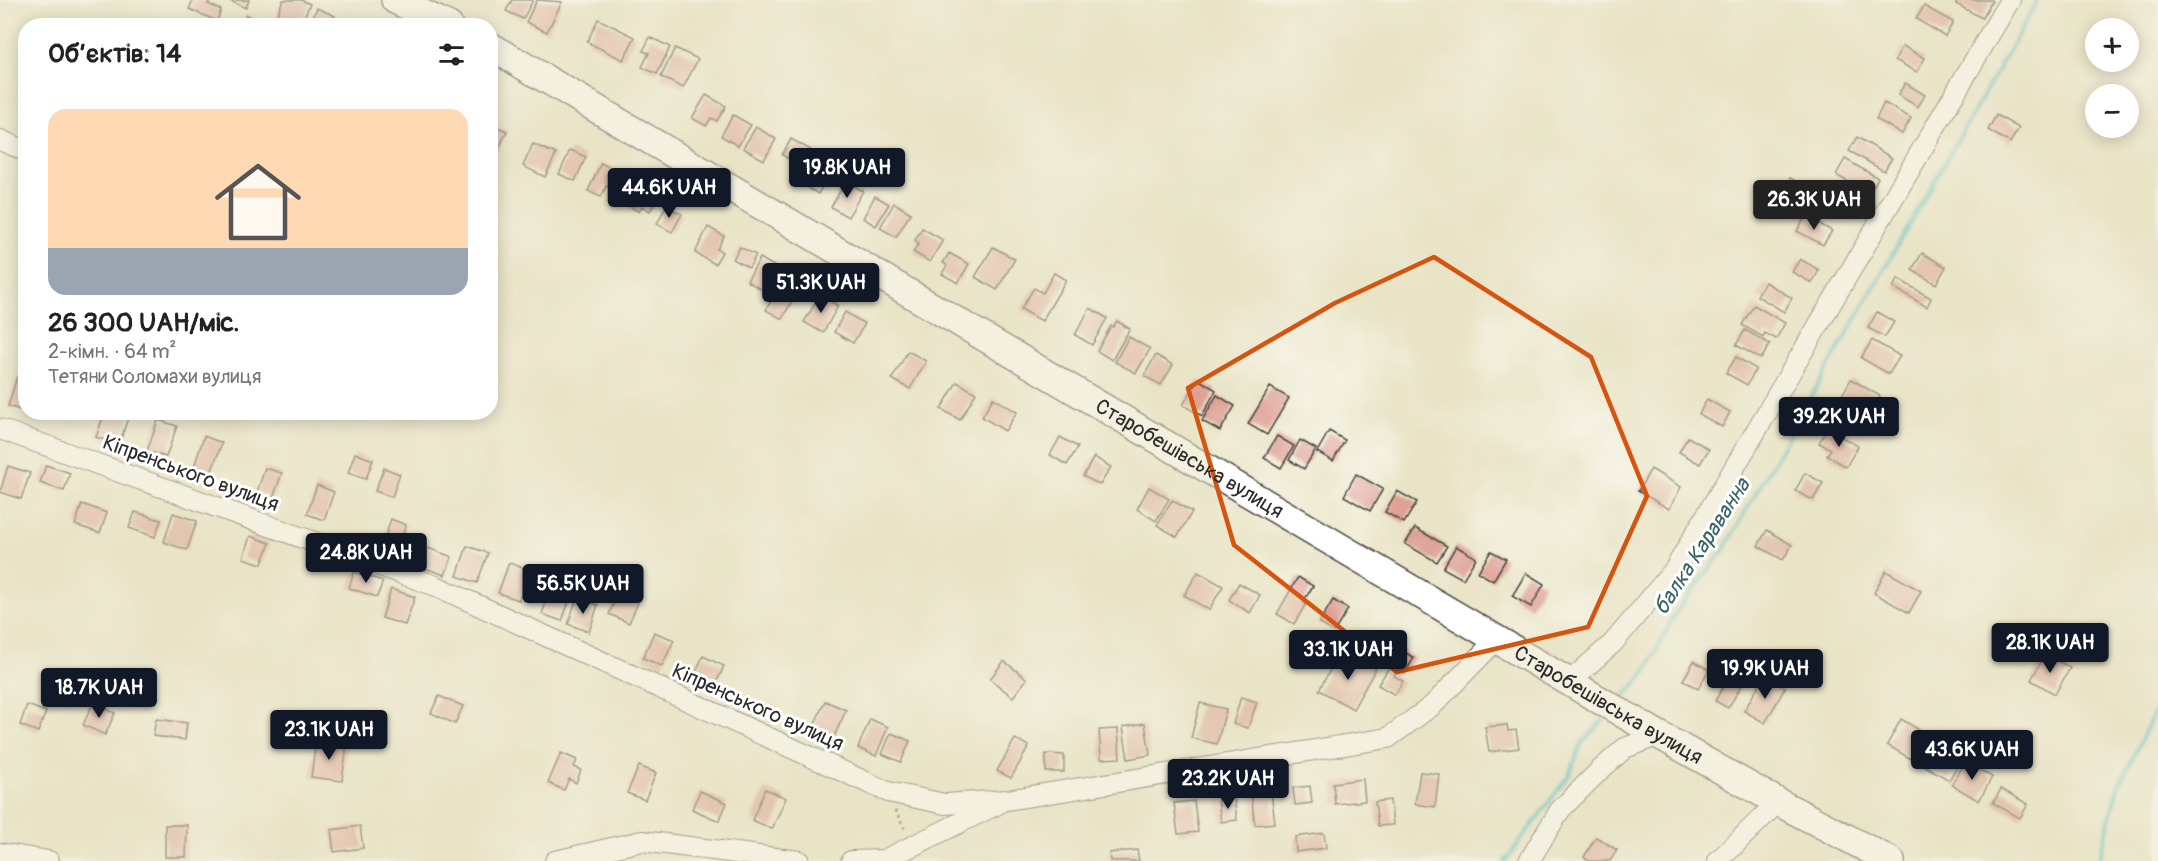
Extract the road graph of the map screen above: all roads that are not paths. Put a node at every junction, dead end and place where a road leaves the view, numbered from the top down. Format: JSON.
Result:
{"nodes":[{"id":1,"x":395,"y":0,"type":"edge"},
{"id":2,"x":2010,"y":0,"type":"edge"},
{"id":3,"x":433,"y":18,"type":"edge"},
{"id":4,"x":498,"y":51,"type":"edge"},
{"id":5,"x":0,"y":140,"type":"edge"},
{"id":6,"x":18,"y":148,"type":"edge"},
{"id":7,"x":0,"y":429,"type":"edge"},
{"id":8,"x":1496,"y":640,"type":"junction"},
{"id":9,"x":1569,"y":682,"type":"junction"},
{"id":10,"x":1659,"y":735,"type":"junction"},
{"id":11,"x":1007,"y":800,"type":"junction"},
{"id":12,"x":1778,"y":802,"type":"junction"},
{"id":13,"x":0,"y":853,"type":"edge"},
{"id":14,"x":49,"y":861,"type":"edge"},
{"id":15,"x":555,"y":861,"type":"edge"},
{"id":16,"x":799,"y":861,"type":"edge"},
{"id":17,"x":851,"y":861,"type":"edge"},
{"id":18,"x":1529,"y":861,"type":"edge"},
{"id":19,"x":1718,"y":861,"type":"edge"},
{"id":20,"x":1891,"y":861,"type":"edge"}],
"edges":[{"from":1,"to":3,"type":"main road"},
{"from":2,"to":9,"type":"street"},
{"from":4,"to":8,"type":"main road","name":"Старобешівська вулиця"},
{"from":5,"to":6,"type":"street"},
{"from":7,"to":11,"type":"street","name":"Кіпренського вулиця"},
{"from":8,"to":9,"type":"main road","name":"Старобешівська вулиця"},
{"from":8,"to":11,"type":"street","name":"Кіпренського вулиця"},
{"from":9,"to":10,"type":"main road","name":"Старобешівська вулиця"},
{"from":10,"to":12,"type":"main road","name":"Старобешівська вулиця"},
{"from":10,"to":18,"type":"street"},
{"from":11,"to":17,"type":"street"},
{"from":12,"to":19,"type":"street"},
{"from":12,"to":20,"type":"main road","name":"Старобешівська вулиця"},
{"from":13,"to":14,"type":"street"},
{"from":15,"to":16,"type":"street"}]}
